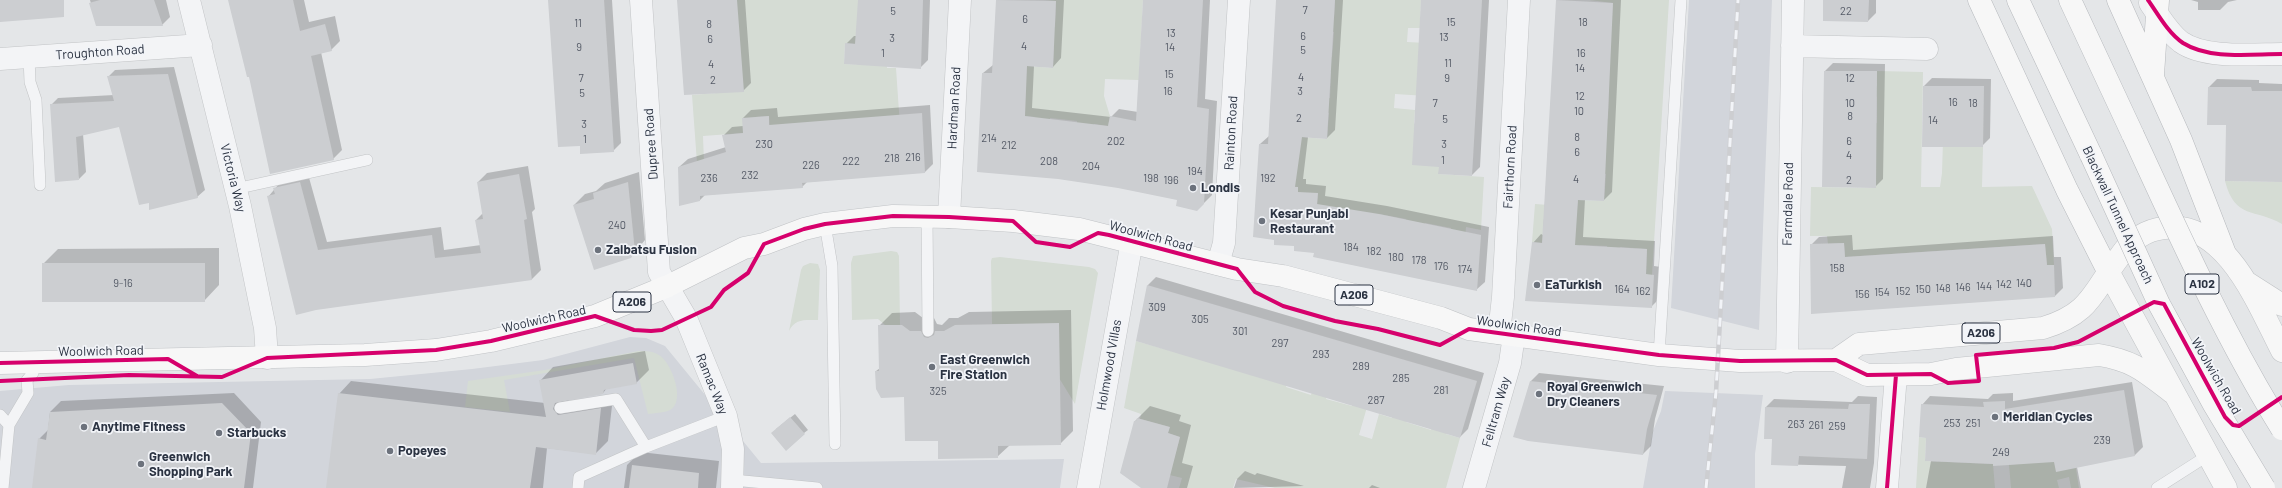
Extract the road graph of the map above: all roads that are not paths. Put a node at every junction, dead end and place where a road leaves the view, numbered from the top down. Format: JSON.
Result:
{"nodes":[{"id":1,"x":189,"y":0,"type":"edge"},
{"id":2,"x":641,"y":0,"type":"edge"},
{"id":3,"x":960,"y":0,"type":"edge"},
{"id":4,"x":1239,"y":0,"type":"edge"},
{"id":5,"x":1519,"y":0,"type":"edge"},
{"id":6,"x":1681,"y":0,"type":"edge"},
{"id":7,"x":1793,"y":0,"type":"edge"},
{"id":8,"x":1979,"y":0,"type":"edge"},
{"id":9,"x":2018,"y":0,"type":"edge"},
{"id":10,"x":2070,"y":0,"type":"edge"},
{"id":11,"x":2118,"y":0,"type":"edge"},
{"id":12,"x":2155,"y":5,"type":"edge"},
{"id":13,"x":201,"y":45,"type":"junction"},
{"id":14,"x":1792,"y":46,"type":"junction"},
{"id":15,"x":1927,"y":49,"type":"dead end"},
{"id":16,"x":2282,"y":54,"type":"edge"},
{"id":17,"x":29,"y":57,"type":"junction"},
{"id":18,"x":0,"y":59,"type":"edge"},
{"id":19,"x":2153,"y":76,"type":"junction"},
{"id":20,"x":367,"y":160,"type":"dead end"},
{"id":21,"x":40,"y":185,"type":"dead end"},
{"id":22,"x":235,"y":189,"type":"junction"},
{"id":23,"x":927,"y":216,"type":"junction"},
{"id":24,"x":949,"y":217,"type":"junction"},
{"id":25,"x":824,"y":224,"type":"junction"},
{"id":26,"x":1132,"y":242,"type":"junction"},
{"id":27,"x":2224,"y":251,"type":"junction"},
{"id":28,"x":1218,"y":264,"type":"junction"},
{"id":29,"x":2109,"y":273,"type":"junction"},
{"id":30,"x":2245,"y":281,"type":"junction"},
{"id":31,"x":668,"y":286,"type":"junction"},
{"id":32,"x":2282,"y":305,"type":"edge"},
{"id":33,"x":928,"y":331,"type":"dead end"},
{"id":34,"x":1506,"y":334,"type":"junction"},
{"id":35,"x":2282,"y":351,"type":"edge"},
{"id":36,"x":1659,"y":355,"type":"junction"},
{"id":37,"x":267,"y":358,"type":"junction"},
{"id":38,"x":1836,"y":360,"type":"junction"},
{"id":39,"x":1787,"y":362,"type":"junction"},
{"id":40,"x":0,"y":363,"type":"edge"},
{"id":41,"x":33,"y":363,"type":"junction"},
{"id":42,"x":1896,"y":375,"type":"junction"},
{"id":43,"x":2173,"y":393,"type":"junction"},
{"id":44,"x":560,"y":408,"type":"dead end"},
{"id":45,"x":0,"y":415,"type":"edge"},
{"id":46,"x":726,"y":416,"type":"junction"},
{"id":47,"x":9,"y":425,"type":"junction"},
{"id":48,"x":2282,"y":428,"type":"edge"},
{"id":49,"x":835,"y":444,"type":"dead end"},
{"id":50,"x":646,"y":447,"type":"junction"},
{"id":51,"x":2208,"y":456,"type":"junction"},
{"id":52,"x":732,"y":484,"type":"edge"},
{"id":53,"x":776,"y":486,"type":"edge"},
{"id":54,"x":3,"y":488,"type":"edge"},
{"id":55,"x":578,"y":488,"type":"edge"},
{"id":56,"x":817,"y":488,"type":"edge"},
{"id":57,"x":1088,"y":488,"type":"edge"},
{"id":58,"x":1474,"y":488,"type":"edge"},
{"id":59,"x":1887,"y":488,"type":"edge"},
{"id":60,"x":2157,"y":488,"type":"edge"},
{"id":61,"x":2226,"y":488,"type":"edge"},
{"id":62,"x":2264,"y":488,"type":"edge"}],
"edges":[{"from":1,"to":13,"type":"street","name":"Victoria Way"},
{"from":2,"to":31,"type":"street","name":"Dupree Road"},
{"from":3,"to":24,"type":"street","name":"Hardman Road"},
{"from":4,"to":28,"type":"street","name":"Rainton Road"},
{"from":5,"to":34,"type":"street","name":"Fairthorn Road"},
{"from":6,"to":36,"type":"lane"},
{"from":7,"to":14,"type":"street","name":"Farmdale Road"},
{"from":8,"to":29,"type":"main road","name":"Woolwich Road"},
{"from":9,"to":62,"type":"main road","name":"Blackwall Tunnel Approach","bridge":true},
{"from":10,"to":48,"type":"main road","number":"A102","bridge":true},
{"from":11,"to":19,"type":"main road"},
{"from":12,"to":16,"type":"street"},
{"from":12,"to":19,"type":"main road"},
{"from":13,"to":17,"type":"street","name":"Troughton Road"},
{"from":13,"to":22,"type":"street","name":"Victoria Way"},
{"from":14,"to":15,"type":"street"},
{"from":14,"to":39,"type":"street","name":"Farmdale Road"},
{"from":17,"to":18,"type":"street","name":"Troughton Road"},
{"from":17,"to":21,"type":"lane"},
{"from":19,"to":27,"type":"main road"},
{"from":20,"to":22,"type":"lane"},
{"from":22,"to":37,"type":"street","name":"Victoria Way"},
{"from":23,"to":24,"type":"main road","name":"Woolwich Road","number":"A206"},
{"from":23,"to":25,"type":"main road","name":"Woolwich Road","number":"A206"},
{"from":23,"to":33,"type":"lane"},
{"from":24,"to":26,"type":"main road","name":"Woolwich Road","number":"A206"},
{"from":25,"to":31,"type":"main road","name":"Woolwich Road","number":"A206"},
{"from":25,"to":49,"type":"lane"},
{"from":26,"to":28,"type":"main road","name":"Woolwich Road","number":"A206"},
{"from":26,"to":57,"type":"street","name":"Holmwood Villas"},
{"from":27,"to":29,"type":"main road","number":"A206"},
{"from":27,"to":30,"type":"main road","number":"A206"},
{"from":28,"to":34,"type":"main road","name":"Woolwich Road","number":"A206"},
{"from":29,"to":38,"type":"main road","number":"A206"},
{"from":29,"to":43,"type":"main road","name":"Woolwich Road","number":"A206"},
{"from":30,"to":32,"type":"main road","number":"A206"},
{"from":30,"to":35,"type":"main road","number":"A206"},
{"from":31,"to":37,"type":"main road","name":"Woolwich Road","number":"A206"},
{"from":31,"to":46,"type":"street","name":"Ramac Way"},
{"from":34,"to":36,"type":"main road","name":"Woolwich Road","number":"A206"},
{"from":34,"to":58,"type":"street","name":"Felltram Way"},
{"from":36,"to":39,"type":"main road","name":"Woolwich Road","number":"A206"},
{"from":37,"to":41,"type":"main road","name":"Woolwich Road","number":"A206"},
{"from":38,"to":39,"type":"main road","name":"Woolwich Road","number":"A206"},
{"from":38,"to":42,"type":"main road","name":"Woolwich Road","number":"A206"},
{"from":40,"to":41,"type":"main road","name":"Woolwich Road","number":"A206"},
{"from":41,"to":47,"type":"lane"},
{"from":42,"to":43,"type":"main road","name":"Woolwich Road","number":"A206"},
{"from":42,"to":59,"type":"street"},
{"from":43,"to":51,"type":"main road","name":"Woolwich Road","number":"A206"},
{"from":44,"to":50,"type":"lane"},
{"from":45,"to":47,"type":"lane"},
{"from":46,"to":50,"type":"lane"},
{"from":46,"to":52,"type":"street","name":"Ramac Way"},
{"from":47,"to":54,"type":"lane"},
{"from":50,"to":55,"type":"lane"},
{"from":51,"to":60,"type":"lane"},
{"from":51,"to":61,"type":"main road","name":"Woolwich Road","number":"A206"},
{"from":52,"to":53,"type":"lane"},
{"from":53,"to":56,"type":"lane"}]}
